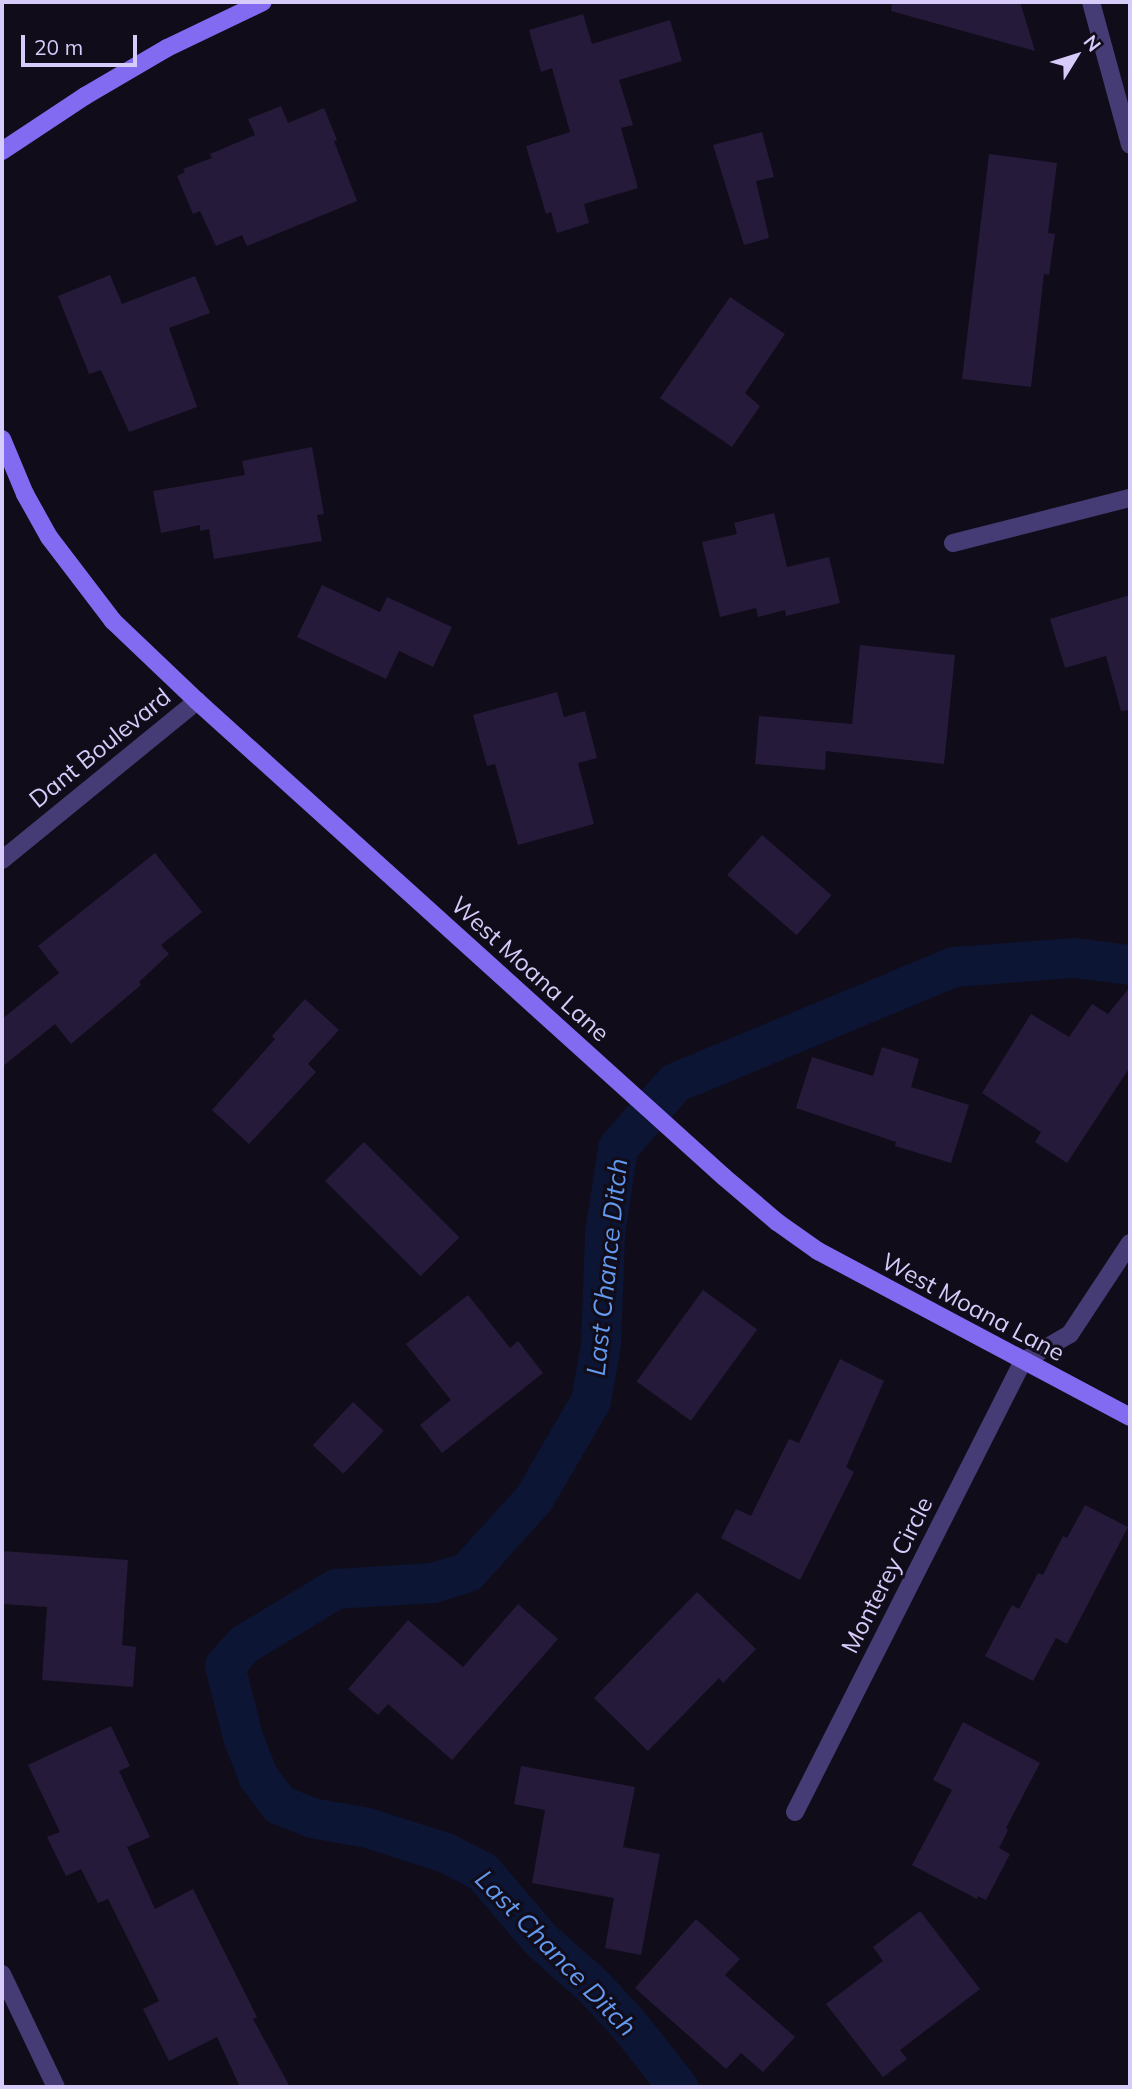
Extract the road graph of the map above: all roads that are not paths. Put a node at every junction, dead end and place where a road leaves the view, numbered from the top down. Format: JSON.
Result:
{"nodes":[{"id":1,"x":263,"y":2,"type":"edge"},
{"id":2,"x":1091,"y":2,"type":"edge"},
{"id":3,"x":1130,"y":145,"type":"edge"},
{"id":4,"x":2,"y":150,"type":"edge"},
{"id":5,"x":2,"y":439,"type":"edge"},
{"id":6,"x":1130,"y":498,"type":"edge"},
{"id":7,"x":953,"y":543,"type":"dead end"},
{"id":8,"x":197,"y":701,"type":"junction"},
{"id":9,"x":2,"y":860,"type":"edge"},
{"id":10,"x":1130,"y":1243,"type":"edge"},
{"id":11,"x":1023,"y":1361,"type":"junction"},
{"id":12,"x":1130,"y":1417,"type":"edge"},
{"id":13,"x":794,"y":1812,"type":"dead end"},
{"id":14,"x":2,"y":1974,"type":"edge"},
{"id":15,"x":56,"y":2087,"type":"edge"}],
"edges":[{"from":1,"to":4,"type":"street"},
{"from":2,"to":3,"type":"street"},
{"from":5,"to":8,"type":"street","name":"West Moana Lane"},
{"from":6,"to":7,"type":"street"},
{"from":8,"to":9,"type":"street","name":"Dant Boulevard"},
{"from":8,"to":11,"type":"street","name":"West Moana Lane"},
{"from":10,"to":11,"type":"street"},
{"from":11,"to":12,"type":"street","name":"West Moana Lane"},
{"from":11,"to":13,"type":"street","name":"Monterey Circle"},
{"from":14,"to":15,"type":"street"}]}
